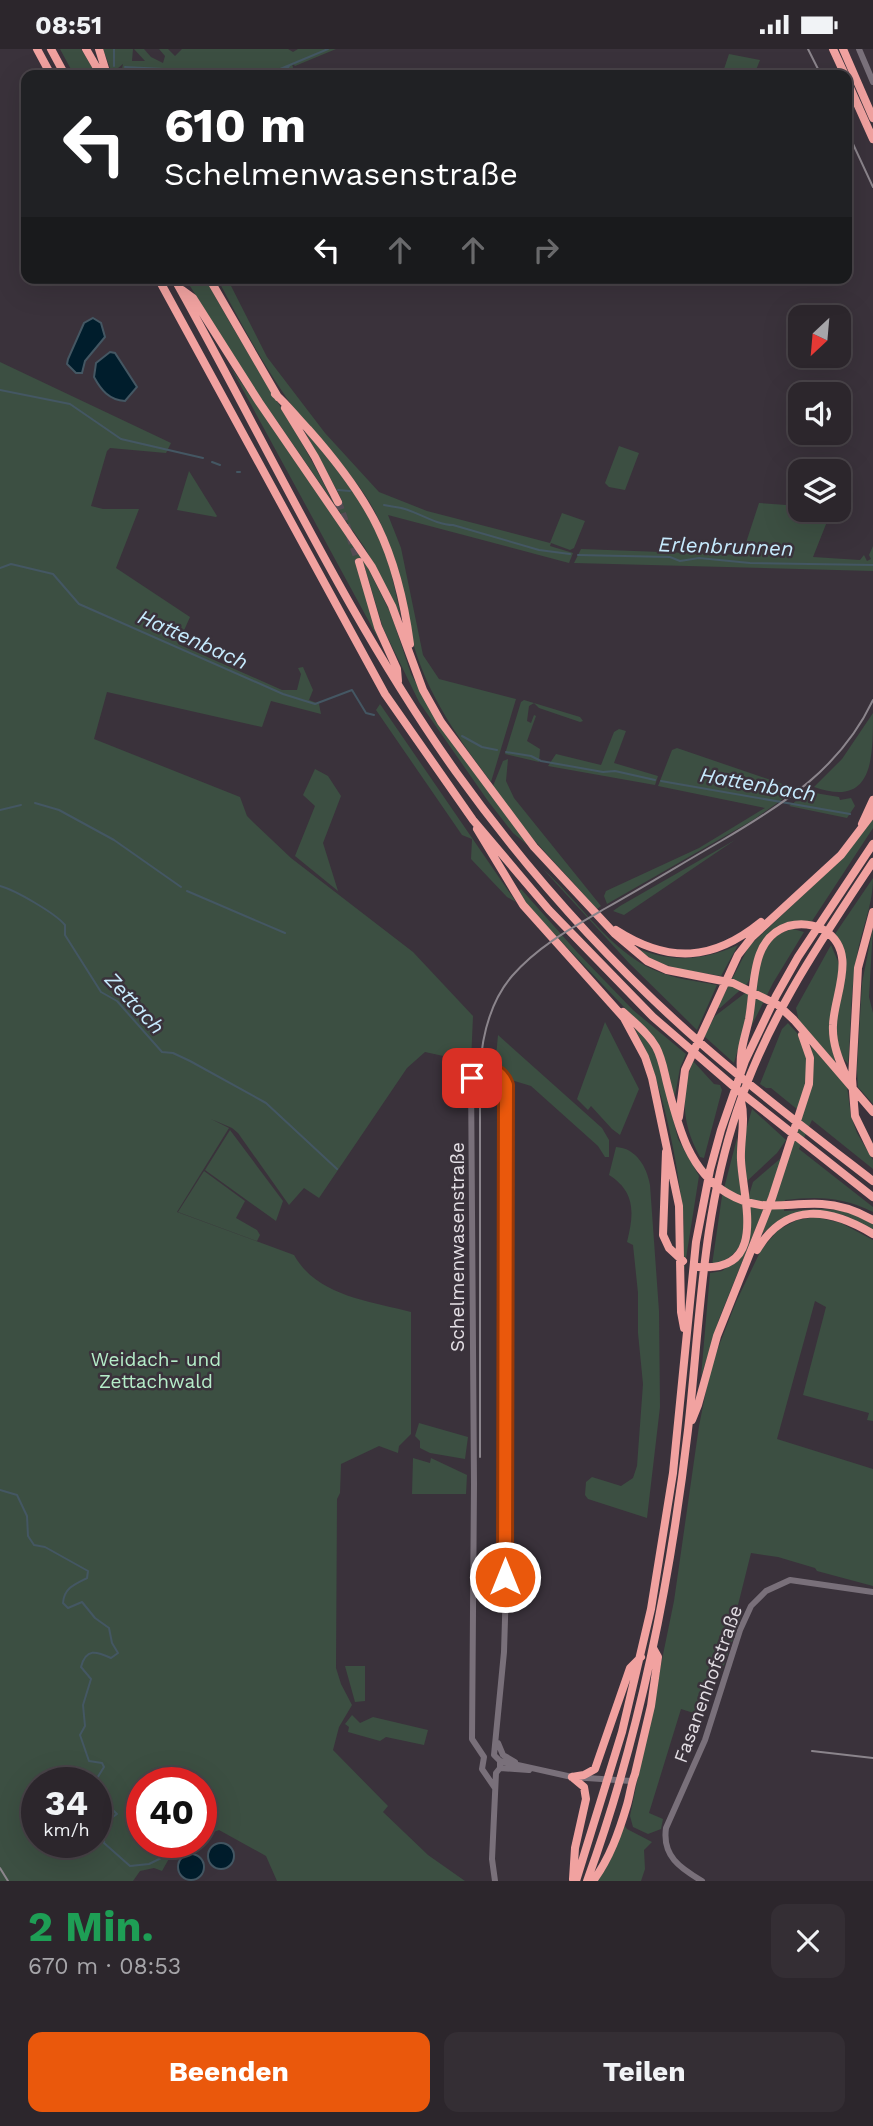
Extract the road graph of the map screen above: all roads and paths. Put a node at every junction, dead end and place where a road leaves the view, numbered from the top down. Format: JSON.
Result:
{"nodes":[{"id":1,"x":37,"y":49,"type":"edge"},
{"id":2,"x":51,"y":49,"type":"edge"},
{"id":3,"x":86,"y":49,"type":"edge"},
{"id":4,"x":99,"y":49,"type":"edge"},
{"id":5,"x":833,"y":49,"type":"edge"},
{"id":6,"x":844,"y":49,"type":"edge"},
{"id":7,"x":859,"y":49,"type":"edge"},
{"id":8,"x":48,"y":70,"type":"edge"},
{"id":9,"x":62,"y":70,"type":"edge"},
{"id":10,"x":97,"y":70,"type":"edge"},
{"id":11,"x":105,"y":70,"type":"edge"},
{"id":12,"x":843,"y":70,"type":"edge"},
{"id":13,"x":873,"y":82,"type":"edge"},
{"id":14,"x":852,"y":92,"type":"edge"},
{"id":15,"x":873,"y":118,"type":"edge"},
{"id":16,"x":873,"y":139,"type":"edge"},
{"id":17,"x":162,"y":284,"type":"edge"},
{"id":18,"x":178,"y":284,"type":"edge"},
{"id":19,"x":212,"y":284,"type":"edge"},
{"id":20,"x":180,"y":288,"type":"junction"},
{"id":21,"x":275,"y":394,"type":"junction"},
{"id":22,"x":338,"y":502,"type":"tunnel mouth"},
{"id":23,"x":359,"y":562,"type":"tunnel mouth"},
{"id":24,"x":410,"y":657,"type":"junction"},
{"id":25,"x":399,"y":688,"type":"junction"},
{"id":26,"x":873,"y":800,"type":"edge"},
{"id":27,"x":873,"y":813,"type":"edge"},
{"id":28,"x":472,"y":820,"type":"junction"},
{"id":29,"x":859,"y":833,"type":"junction"},
{"id":30,"x":873,"y":844,"type":"edge"},
{"id":31,"x":873,"y":862,"type":"edge"},
{"id":32,"x":873,"y":912,"type":"edge"},
{"id":33,"x":776,"y":915,"type":"junction"},
{"id":34,"x":601,"y":920,"type":"junction"},
{"id":35,"x":598,"y":988,"type":"junction"},
{"id":36,"x":794,"y":1020,"type":"junction"},
{"id":37,"x":741,"y":1073,"type":"junction"},
{"id":38,"x":851,"y":1085,"type":"junction"},
{"id":39,"x":741,"y":1100,"type":"junction"},
{"id":40,"x":873,"y":1112,"type":"edge"},
{"id":41,"x":679,"y":1124,"type":"junction"},
{"id":42,"x":667,"y":1142,"type":"junction"},
{"id":43,"x":873,"y":1153,"type":"edge"},
{"id":44,"x":873,"y":1181,"type":"edge"},
{"id":45,"x":873,"y":1197,"type":"edge"},
{"id":46,"x":873,"y":1220,"type":"edge"},
{"id":47,"x":873,"y":1234,"type":"edge"},
{"id":48,"x":744,"y":1270,"type":"junction"},
{"id":49,"x":686,"y":1343,"type":"junction"},
{"id":50,"x":688,"y":1427,"type":"junction"},
{"id":51,"x":873,"y":1592,"type":"edge"},
{"id":52,"x":653,"y":1648,"type":"junction"},
{"id":53,"x":641,"y":1657,"type":"junction"},
{"id":54,"x":497,"y":1741,"type":"junction"},
{"id":55,"x":521,"y":1765,"type":"junction"},
{"id":56,"x":499,"y":1767,"type":"junction"},
{"id":57,"x":548,"y":1771,"type":"junction"},
{"id":58,"x":486,"y":1773,"type":"junction"},
{"id":59,"x":572,"y":1777,"type":"junction"},
{"id":60,"x":631,"y":1781,"type":"junction"},
{"id":61,"x":495,"y":1788,"type":"junction"},
{"id":62,"x":495,"y":1881,"type":"edge"},
{"id":63,"x":575,"y":1881,"type":"edge"},
{"id":64,"x":587,"y":1881,"type":"edge"},
{"id":65,"x":593,"y":1881,"type":"edge"},
{"id":66,"x":702,"y":1881,"type":"edge"}],
"edges":[{"from":1,"to":8,"type":"highway"},
{"from":2,"to":9,"type":"highway"},
{"from":3,"to":10,"type":"highway"},
{"from":4,"to":11,"type":"highway"},
{"from":5,"to":12,"type":"highway"},
{"from":6,"to":15,"type":"highway"},
{"from":7,"to":13,"type":"street"},
{"from":14,"to":16,"type":"highway"},
{"from":17,"to":28,"type":"highway"},
{"from":18,"to":20,"type":"highway"},
{"from":19,"to":21,"type":"highway"},
{"from":20,"to":24,"type":"highway"},
{"from":20,"to":25,"type":"highway"},
{"from":21,"to":22,"type":"highway"},
{"from":21,"to":24,"type":"highway"},
{"from":23,"to":25,"type":"highway"},
{"from":24,"to":34,"type":"highway"},
{"from":25,"to":44,"type":"highway"},
{"from":26,"to":29,"type":"highway"},
{"from":27,"to":29,"type":"highway"},
{"from":28,"to":35,"type":"highway"},
{"from":28,"to":45,"type":"highway"},
{"from":29,"to":33,"type":"highway"},
{"from":30,"to":37,"type":"highway"},
{"from":31,"to":39,"type":"highway"},
{"from":32,"to":43,"type":"highway"},
{"from":33,"to":34,"type":"highway"},
{"from":33,"to":41,"type":"highway"},
{"from":34,"to":36,"type":"highway"},
{"from":35,"to":41,"type":"highway"},
{"from":35,"to":42,"type":"highway"},
{"from":36,"to":38,"type":"highway"},
{"from":36,"to":48,"type":"highway"},
{"from":37,"to":38,"type":"highway"},
{"from":37,"to":49,"type":"highway"},
{"from":38,"to":40,"type":"highway"},
{"from":39,"to":42,"type":"highway"},
{"from":39,"to":50,"type":"highway"},
{"from":41,"to":46,"type":"highway"},
{"from":42,"to":49,"type":"highway"},
{"from":47,"to":48,"type":"highway"},
{"from":48,"to":50,"type":"highway"},
{"from":49,"to":53,"type":"highway"},
{"from":50,"to":52,"type":"highway"},
{"from":51,"to":66,"type":"street","name":"Fasanenhofstraße"},
{"from":52,"to":60,"type":"highway"},
{"from":52,"to":64,"type":"highway"},
{"from":53,"to":59,"type":"highway"},
{"from":53,"to":63,"type":"highway"},
{"from":54,"to":55,"type":"street"},
{"from":54,"to":56,"type":"street","name":"Schelmenwasenstraße"},
{"from":54,"to":58,"type":"street","name":"Schelmenwasenstraße"},
{"from":55,"to":56,"type":"street"},
{"from":55,"to":57,"type":"street"},
{"from":56,"to":57,"type":"street"},
{"from":56,"to":58,"type":"street"},
{"from":56,"to":61,"type":"street","name":"Schelmenwasenstraße"},
{"from":57,"to":59,"type":"street"},
{"from":58,"to":61,"type":"street","name":"Schelmenwasenstraße"},
{"from":59,"to":60,"type":"street"},
{"from":59,"to":63,"type":"highway"},
{"from":60,"to":65,"type":"highway"},
{"from":61,"to":62,"type":"street","name":"Schelmenwasenstraße"}]}
